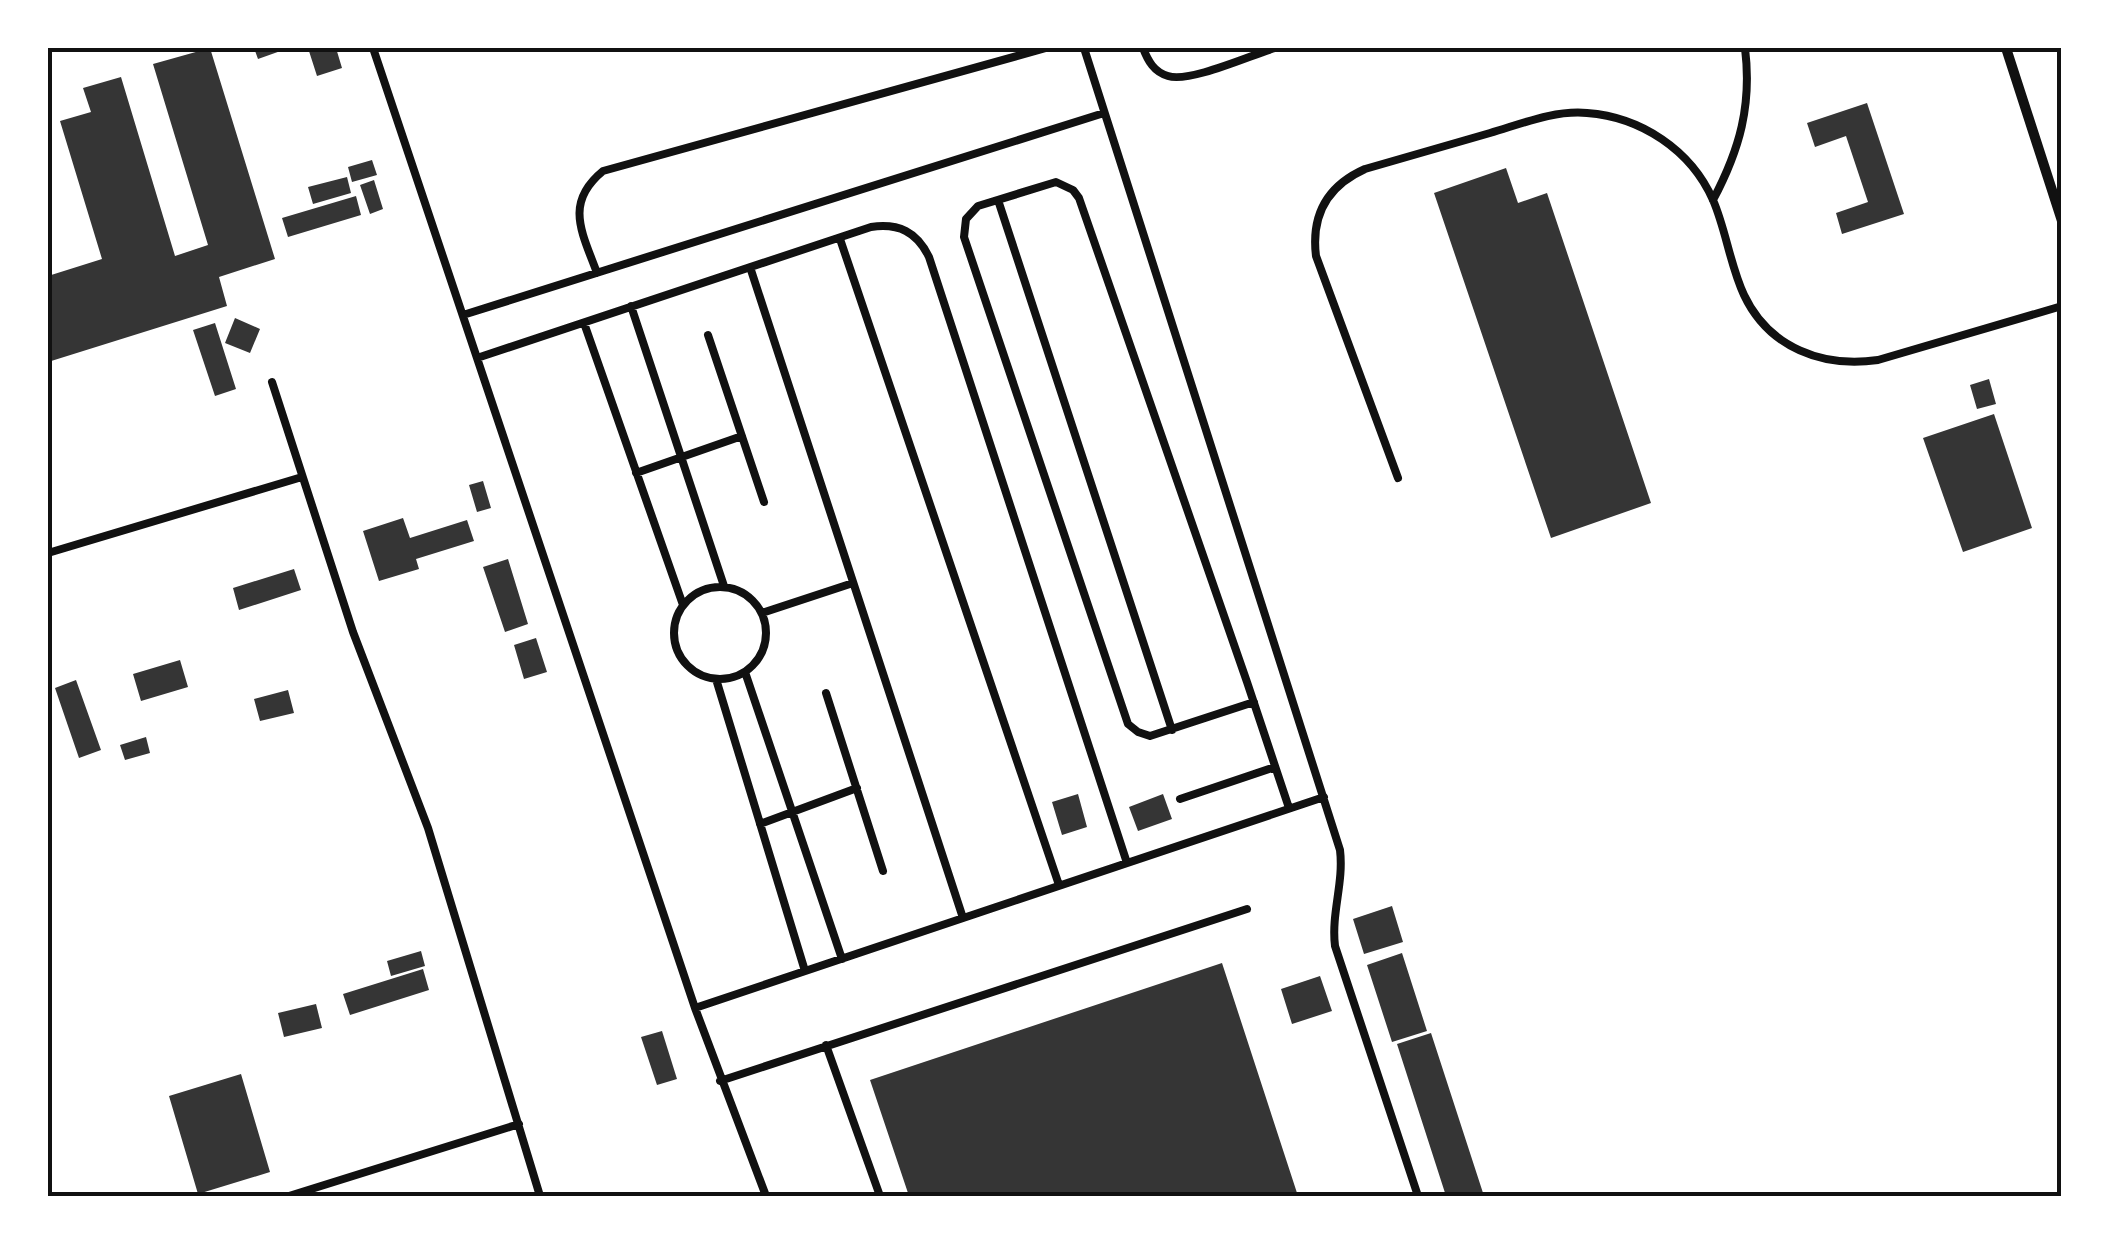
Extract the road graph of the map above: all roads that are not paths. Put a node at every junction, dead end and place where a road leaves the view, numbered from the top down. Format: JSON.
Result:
{"nodes":[{"id":1,"x":373,"y":48,"type":"edge"},
{"id":2,"x":1046,"y":48,"type":"edge"},
{"id":3,"x":1084,"y":48,"type":"edge"},
{"id":4,"x":1143,"y":48,"type":"edge"},
{"id":5,"x":1275,"y":48,"type":"edge"},
{"id":6,"x":1745,"y":48,"type":"edge"},
{"id":7,"x":2006,"y":48,"type":"edge"},
{"id":8,"x":1104,"y":112,"type":"junction"},
{"id":9,"x":998,"y":200,"type":"junction"},
{"id":10,"x":1713,"y":200,"type":"junction"},
{"id":11,"x":2062,"y":221,"type":"edge"},
{"id":12,"x":840,"y":239,"type":"junction"},
{"id":13,"x":750,"y":268,"type":"junction"},
{"id":14,"x":597,"y":273,"type":"junction"},
{"id":15,"x":631,"y":306,"type":"junction"},
{"id":16,"x":2062,"y":306,"type":"edge"},
{"id":17,"x":463,"y":316,"type":"junction"},
{"id":18,"x":584,"y":323,"type":"junction"},
{"id":19,"x":708,"y":335,"type":"dead end"},
{"id":20,"x":477,"y":358,"type":"junction"},
{"id":21,"x":272,"y":382,"type":"dead end"},
{"id":22,"x":742,"y":436,"type":"junction"},
{"id":23,"x":681,"y":458,"type":"junction"},
{"id":24,"x":636,"y":473,"type":"junction"},
{"id":25,"x":302,"y":478,"type":"junction"},
{"id":26,"x":1398,"y":478,"type":"dead end"},
{"id":27,"x":764,"y":502,"type":"dead end"},
{"id":28,"x":48,"y":553,"type":"edge"},
{"id":29,"x":853,"y":583,"type":"junction"},
{"id":30,"x":724,"y":586,"type":"junction"},
{"id":31,"x":683,"y":605,"type":"junction"},
{"id":32,"x":762,"y":613,"type":"junction"},
{"id":33,"x":745,"y":672,"type":"junction"},
{"id":34,"x":716,"y":679,"type":"junction"},
{"id":35,"x":826,"y":693,"type":"dead end"},
{"id":36,"x":1254,"y":702,"type":"junction"},
{"id":37,"x":1172,"y":730,"type":"junction"},
{"id":38,"x":1276,"y":767,"type":"junction"},
{"id":39,"x":857,"y":788,"type":"junction"},
{"id":40,"x":1324,"y":796,"type":"junction"},
{"id":41,"x":1180,"y":799,"type":"dead end"},
{"id":42,"x":1289,"y":808,"type":"junction"},
{"id":43,"x":794,"y":812,"type":"junction"},
{"id":44,"x":760,"y":824,"type":"junction"},
{"id":45,"x":1127,"y":863,"type":"junction"},
{"id":46,"x":883,"y":871,"type":"dead end"},
{"id":47,"x":1059,"y":885,"type":"junction"},
{"id":48,"x":1247,"y":909,"type":"dead end"},
{"id":49,"x":964,"y":918,"type":"junction"},
{"id":50,"x":842,"y":959,"type":"junction"},
{"id":51,"x":805,"y":971,"type":"junction"},
{"id":52,"x":695,"y":1008,"type":"junction"},
{"id":53,"x":826,"y":1045,"type":"junction"},
{"id":54,"x":720,"y":1080,"type":"junction"},
{"id":55,"x":519,"y":1124,"type":"junction"},
{"id":56,"x":288,"y":1196,"type":"edge"},
{"id":57,"x":540,"y":1196,"type":"edge"},
{"id":58,"x":766,"y":1196,"type":"edge"},
{"id":59,"x":880,"y":1196,"type":"edge"},
{"id":60,"x":1418,"y":1196,"type":"edge"}],
"edges":[{"from":1,"to":17,"type":"lane"},
{"from":2,"to":14,"type":"lane"},
{"from":3,"to":8,"type":"lane"},
{"from":4,"to":5,"type":"lane"},
{"from":6,"to":10,"type":"lane"},
{"from":7,"to":11,"type":"street"},
{"from":8,"to":14,"type":"lane"},
{"from":8,"to":40,"type":"lane"},
{"from":9,"to":36,"type":"lane"},
{"from":9,"to":37,"type":"lane"},
{"from":9,"to":37,"type":"lane"},
{"from":10,"to":16,"type":"lane"},
{"from":10,"to":26,"type":"lane"},
{"from":12,"to":13,"type":"lane"},
{"from":12,"to":45,"type":"lane"},
{"from":12,"to":47,"type":"lane"},
{"from":13,"to":15,"type":"lane"},
{"from":13,"to":29,"type":"lane"},
{"from":14,"to":17,"type":"lane"},
{"from":15,"to":18,"type":"lane"},
{"from":15,"to":23,"type":"lane"},
{"from":17,"to":20,"type":"lane"},
{"from":18,"to":20,"type":"lane"},
{"from":18,"to":24,"type":"lane"},
{"from":19,"to":22,"type":"lane"},
{"from":20,"to":52,"type":"lane"},
{"from":21,"to":25,"type":"lane"},
{"from":22,"to":23,"type":"lane"},
{"from":22,"to":27,"type":"lane"},
{"from":23,"to":24,"type":"lane"},
{"from":23,"to":30,"type":"lane"},
{"from":24,"to":31,"type":"lane"},
{"from":25,"to":28,"type":"lane"},
{"from":25,"to":55,"type":"lane"},
{"from":29,"to":32,"type":"lane"},
{"from":29,"to":49,"type":"lane"},
{"from":30,"to":31,"type":"lane"},
{"from":30,"to":32,"type":"lane"},
{"from":31,"to":34,"type":"lane"},
{"from":32,"to":33,"type":"lane"},
{"from":33,"to":34,"type":"lane"},
{"from":33,"to":43,"type":"lane"},
{"from":34,"to":44,"type":"lane"},
{"from":35,"to":39,"type":"lane"},
{"from":36,"to":37,"type":"lane"},
{"from":36,"to":38,"type":"lane"},
{"from":38,"to":41,"type":"lane"},
{"from":38,"to":42,"type":"lane"},
{"from":39,"to":43,"type":"lane"},
{"from":39,"to":46,"type":"lane"},
{"from":40,"to":42,"type":"lane"},
{"from":40,"to":60,"type":"lane"},
{"from":42,"to":45,"type":"lane"},
{"from":43,"to":44,"type":"lane"},
{"from":43,"to":50,"type":"lane"},
{"from":44,"to":51,"type":"lane"},
{"from":45,"to":47,"type":"lane"},
{"from":47,"to":49,"type":"lane"},
{"from":48,"to":53,"type":"lane"},
{"from":49,"to":50,"type":"lane"},
{"from":50,"to":51,"type":"lane"},
{"from":51,"to":52,"type":"lane"},
{"from":52,"to":54,"type":"lane"},
{"from":53,"to":54,"type":"lane"},
{"from":53,"to":59,"type":"lane"},
{"from":54,"to":58,"type":"lane"},
{"from":55,"to":56,"type":"lane"},
{"from":55,"to":57,"type":"lane"}]}
